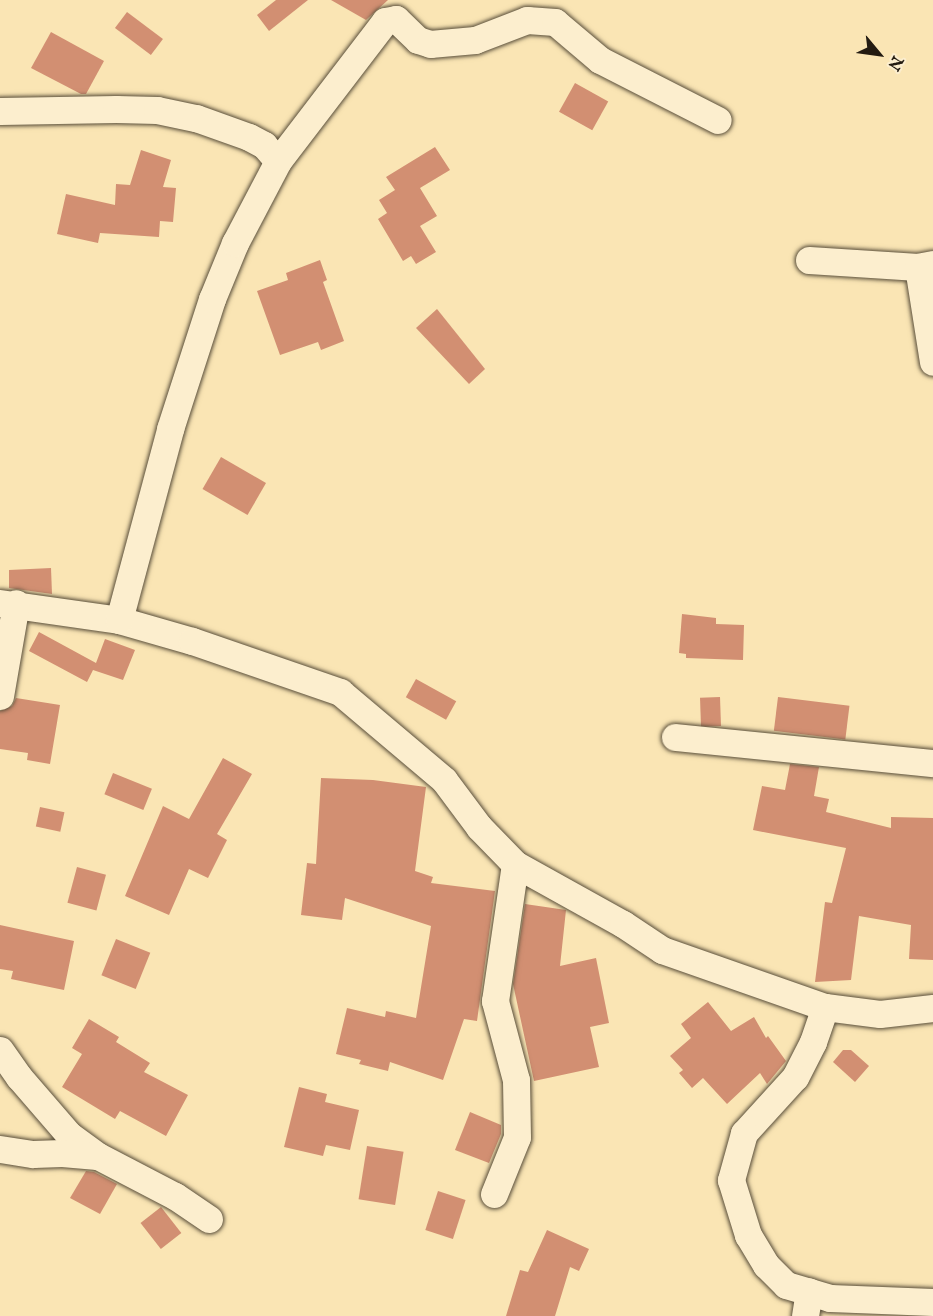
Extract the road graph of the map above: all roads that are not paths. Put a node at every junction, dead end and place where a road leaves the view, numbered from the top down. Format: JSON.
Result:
{"nodes":[{"id":1,"x":0,"y":111,"type":"edge"},
{"id":2,"x":718,"y":120,"type":"dead end"},
{"id":3,"x":278,"y":161,"type":"junction"},
{"id":4,"x":809,"y":260,"type":"dead end"},
{"id":5,"x":925,"y":265,"type":"edge"},
{"id":6,"x":933,"y":362,"type":"edge"},
{"id":7,"x":8,"y":603,"type":"edge"},
{"id":8,"x":119,"y":620,"type":"junction"},
{"id":9,"x":0,"y":696,"type":"edge"},
{"id":10,"x":675,"y":737,"type":"dead end"},
{"id":11,"x":933,"y":763,"type":"edge"},
{"id":12,"x":516,"y":864,"type":"junction"},
{"id":13,"x":825,"y":1007,"type":"junction"},
{"id":14,"x":933,"y":1008,"type":"edge"},
{"id":15,"x":0,"y":1050,"type":"edge"},
{"id":16,"x":0,"y":1149,"type":"edge"},
{"id":17,"x":98,"y":1156,"type":"junction"},
{"id":18,"x":494,"y":1194,"type":"dead end"},
{"id":19,"x":209,"y":1218,"type":"dead end"},
{"id":20,"x":933,"y":1302,"type":"edge"},
{"id":21,"x":807,"y":1303,"type":"edge"}],
"edges":[{"from":1,"to":3,"type":"street"},
{"from":2,"to":3,"type":"street"},
{"from":3,"to":8,"type":"street"},
{"from":4,"to":5,"type":"street"},
{"from":5,"to":6,"type":"street"},
{"from":7,"to":8,"type":"street"},
{"from":7,"to":9,"type":"street"},
{"from":8,"to":12,"type":"street"},
{"from":10,"to":11,"type":"street"},
{"from":12,"to":13,"type":"street"},
{"from":12,"to":18,"type":"street"},
{"from":13,"to":14,"type":"street"},
{"from":13,"to":21,"type":"street"},
{"from":15,"to":17,"type":"street"},
{"from":16,"to":17,"type":"street"},
{"from":17,"to":19,"type":"street"},
{"from":20,"to":21,"type":"street"}]}
